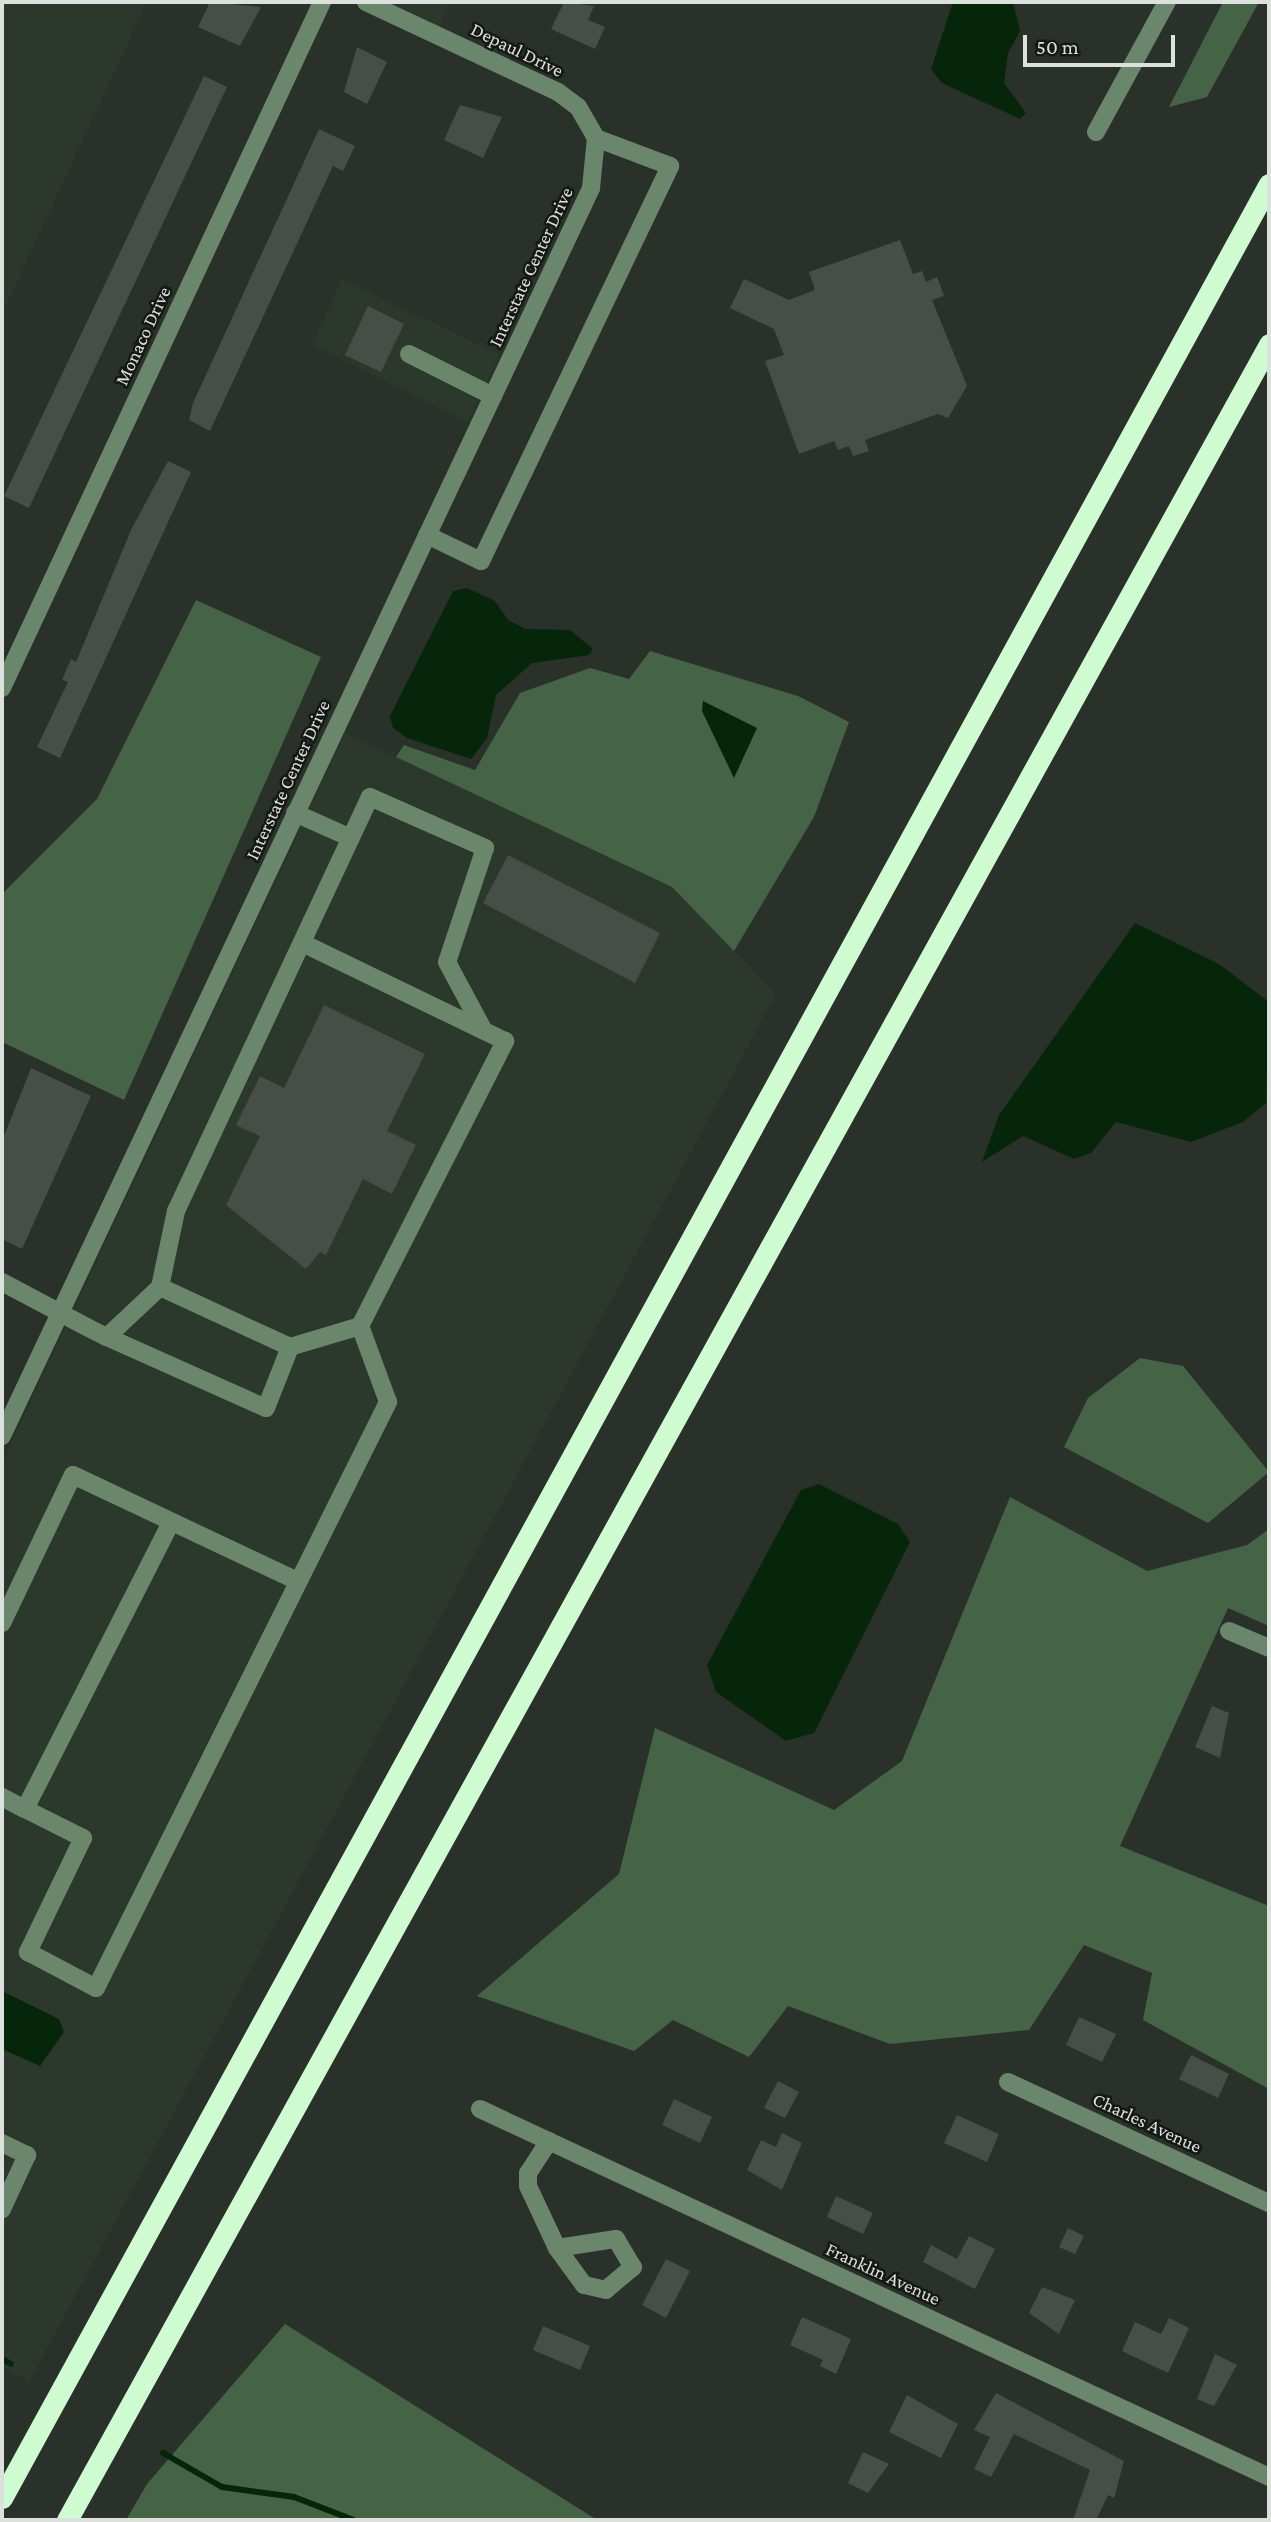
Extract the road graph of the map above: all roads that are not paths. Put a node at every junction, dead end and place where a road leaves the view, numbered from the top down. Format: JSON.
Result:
{"nodes":[{"id":1,"x":322,"y":2,"type":"edge"},
{"id":2,"x":366,"y":2,"type":"edge"},
{"id":3,"x":1167,"y":2,"type":"edge"},
{"id":4,"x":1096,"y":132,"type":"dead end"},
{"id":5,"x":596,"y":138,"type":"junction"},
{"id":6,"x":1269,"y":184,"type":"edge"},
{"id":7,"x":1269,"y":344,"type":"edge"},
{"id":8,"x":409,"y":354,"type":"dead end"},
{"id":9,"x":493,"y":396,"type":"junction"},
{"id":10,"x":428,"y":535,"type":"junction"},
{"id":11,"x":2,"y":688,"type":"edge"},
{"id":12,"x":295,"y":813,"type":"junction"},
{"id":13,"x":351,"y":838,"type":"junction"},
{"id":14,"x":304,"y":944,"type":"junction"},
{"id":15,"x":484,"y":1031,"type":"junction"},
{"id":16,"x":2,"y":1282,"type":"edge"},
{"id":17,"x":160,"y":1287,"type":"junction"},
{"id":18,"x":61,"y":1311,"type":"junction"},
{"id":19,"x":359,"y":1326,"type":"junction"},
{"id":20,"x":107,"y":1337,"type":"junction"},
{"id":21,"x":290,"y":1347,"type":"junction"},
{"id":22,"x":2,"y":1436,"type":"edge"},
{"id":23,"x":171,"y":1523,"type":"junction"},
{"id":24,"x":297,"y":1581,"type":"junction"},
{"id":25,"x":2,"y":1623,"type":"edge"},
{"id":26,"x":1229,"y":1631,"type":"dead end"},
{"id":27,"x":1269,"y":1648,"type":"edge"},
{"id":28,"x":2,"y":1797,"type":"edge"},
{"id":29,"x":24,"y":1808,"type":"junction"},
{"id":30,"x":1008,"y":2082,"type":"dead end"},
{"id":31,"x":480,"y":2109,"type":"dead end"},
{"id":32,"x":549,"y":2141,"type":"junction"},
{"id":33,"x":2,"y":2143,"type":"edge"},
{"id":34,"x":1269,"y":2203,"type":"edge"},
{"id":35,"x":2,"y":2209,"type":"edge"},
{"id":36,"x":557,"y":2248,"type":"dead end"},
{"id":37,"x":1269,"y":2477,"type":"edge"},
{"id":38,"x":2,"y":2498,"type":"edge"},
{"id":39,"x":67,"y":2520,"type":"edge"}],
"edges":[{"from":1,"to":11,"type":"street","name":"Monaco Drive"},
{"from":2,"to":5,"type":"street","name":"Depaul Drive"},
{"from":3,"to":4,"type":"street"},
{"from":5,"to":9,"type":"street","name":"Interstate Center Drive"},
{"from":5,"to":10,"type":"street"},
{"from":6,"to":38,"type":"highway"},
{"from":7,"to":39,"type":"highway"},
{"from":8,"to":9,"type":"street"},
{"from":9,"to":10,"type":"street","name":"Interstate Center Drive"},
{"from":10,"to":12,"type":"street","name":"Interstate Center Drive"},
{"from":12,"to":13,"type":"street"},
{"from":12,"to":18,"type":"street","name":"Interstate Center Drive"},
{"from":13,"to":14,"type":"street"},
{"from":13,"to":15,"type":"street"},
{"from":14,"to":15,"type":"street"},
{"from":14,"to":17,"type":"street"},
{"from":15,"to":19,"type":"street"},
{"from":16,"to":18,"type":"street"},
{"from":17,"to":20,"type":"street"},
{"from":17,"to":21,"type":"street"},
{"from":18,"to":20,"type":"street"},
{"from":18,"to":22,"type":"street","name":"Interstate Center Drive"},
{"from":19,"to":21,"type":"street"},
{"from":19,"to":24,"type":"street"},
{"from":20,"to":21,"type":"street"},
{"from":23,"to":24,"type":"street"},
{"from":23,"to":25,"type":"street"},
{"from":23,"to":29,"type":"street"},
{"from":24,"to":29,"type":"street"},
{"from":26,"to":27,"type":"street"},
{"from":28,"to":29,"type":"street"},
{"from":30,"to":34,"type":"street","name":"Charles Avenue"},
{"from":31,"to":32,"type":"street","name":"Franklin Avenue"},
{"from":32,"to":36,"type":"street"},
{"from":32,"to":37,"type":"street","name":"Franklin Avenue"},
{"from":33,"to":35,"type":"street"}]}
